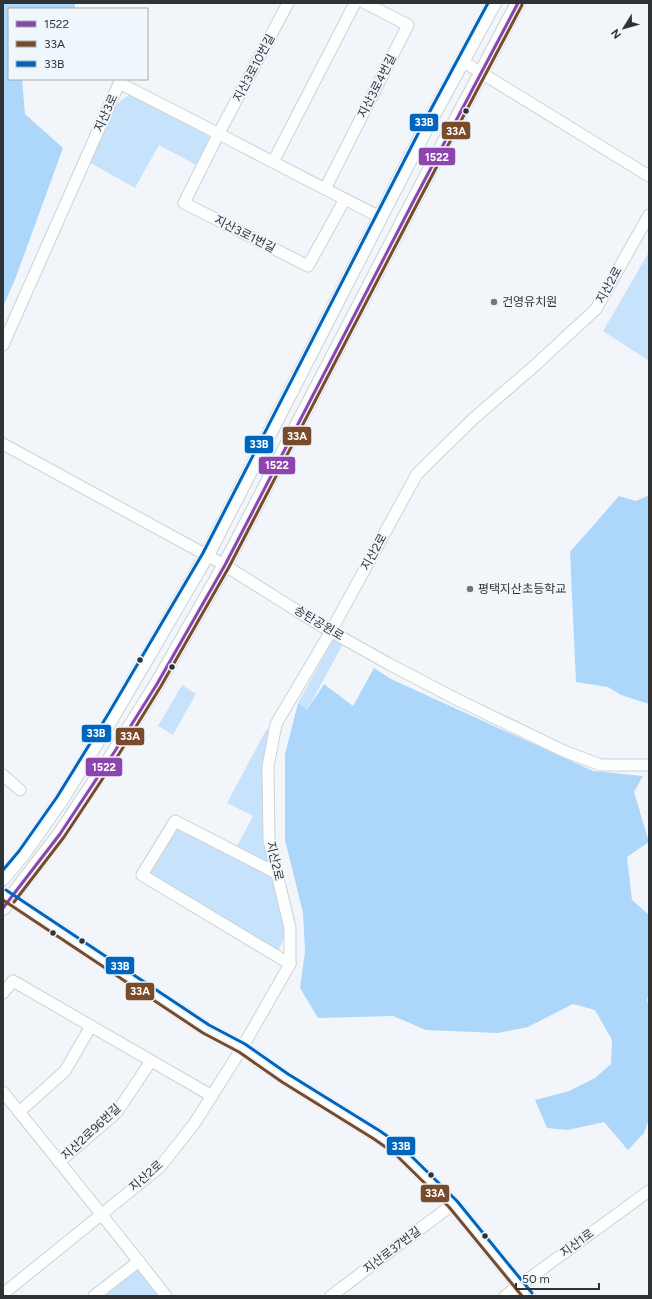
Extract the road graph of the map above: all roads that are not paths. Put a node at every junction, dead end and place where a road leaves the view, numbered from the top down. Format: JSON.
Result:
{"nodes":[{"id":1,"x":288,"y":3,"type":"edge"},
{"id":2,"x":355,"y":3,"type":"edge"},
{"id":3,"x":365,"y":3,"type":"edge"},
{"id":4,"x":494,"y":3,"type":"edge"},
{"id":5,"x":518,"y":3,"type":"edge"},
{"id":6,"x":462,"y":61,"type":"junction"},
{"id":7,"x":482,"y":73,"type":"junction"},
{"id":8,"x":120,"y":81,"type":"edge"},
{"id":9,"x":219,"y":133,"type":"junction"},
{"id":10,"x":273,"y":162,"type":"junction"},
{"id":11,"x":649,"y":176,"type":"edge"},
{"id":12,"x":325,"y":189,"type":"junction"},
{"id":13,"x":345,"y":199,"type":"junction"},
{"id":14,"x":649,"y":215,"type":"edge"},
{"id":15,"x":380,"y":216,"type":"junction"},
{"id":16,"x":3,"y":344,"type":"edge"},
{"id":17,"x":3,"y":444,"type":"edge"},
{"id":18,"x":207,"y":555,"type":"junction"},
{"id":19,"x":225,"y":565,"type":"junction"},
{"id":20,"x":331,"y":631,"type":"junction"},
{"id":21,"x":649,"y":765,"type":"edge"},
{"id":22,"x":3,"y":775,"type":"edge"},
{"id":23,"x":20,"y":790,"type":"dead end"},
{"id":24,"x":278,"y":874,"type":"junction"},
{"id":25,"x":3,"y":878,"type":"edge"},
{"id":26,"x":5,"y":900,"type":"edge"},
{"id":27,"x":290,"y":964,"type":"junction"},
{"id":28,"x":3,"y":992,"type":"edge"},
{"id":29,"x":91,"y":1026,"type":"junction"},
{"id":30,"x":242,"y":1048,"type":"junction"},
{"id":31,"x":151,"y":1061,"type":"junction"},
{"id":32,"x":3,"y":1092,"type":"edge"},
{"id":33,"x":212,"y":1096,"type":"junction"},
{"id":34,"x":19,"y":1112,"type":"junction"},
{"id":35,"x":59,"y":1162,"type":"junction"},
{"id":36,"x":649,"y":1191,"type":"edge"},
{"id":37,"x":453,"y":1204,"type":"junction"},
{"id":38,"x":102,"y":1214,"type":"junction"},
{"id":39,"x":139,"y":1261,"type":"junction"},
{"id":40,"x":524,"y":1291,"type":"edge"},
{"id":41,"x":3,"y":1294,"type":"edge"},
{"id":42,"x":94,"y":1296,"type":"edge"},
{"id":43,"x":166,"y":1296,"type":"edge"},
{"id":44,"x":330,"y":1296,"type":"edge"},
{"id":45,"x":505,"y":1296,"type":"edge"}],
"edges":[{"from":1,"to":9,"type":"street","name":"지산3로10번길"},
{"from":2,"to":10,"type":"street"},
{"from":3,"to":12,"type":"street","name":"지산3로4번길"},
{"from":4,"to":6,"type":"main road"},
{"from":5,"to":7,"type":"main road"},
{"from":6,"to":7,"type":"street"},
{"from":6,"to":15,"type":"main road"},
{"from":7,"to":11,"type":"street"},
{"from":7,"to":19,"type":"main road"},
{"from":8,"to":9,"type":"street","name":"지산3로"},
{"from":8,"to":16,"type":"street","name":"지산3로"},
{"from":9,"to":10,"type":"street","name":"지산3로"},
{"from":9,"to":13,"type":"street","name":"지산3로1번길"},
{"from":10,"to":12,"type":"street","name":"지산3로"},
{"from":12,"to":13,"type":"street","name":"지산3로"},
{"from":13,"to":15,"type":"street","name":"지산3로"},
{"from":14,"to":20,"type":"street","name":"지산2로"},
{"from":15,"to":18,"type":"main road"},
{"from":17,"to":18,"type":"street","name":"송탄공원로"},
{"from":18,"to":19,"type":"street","name":"송탄공원로"},
{"from":18,"to":25,"type":"main road"},
{"from":19,"to":20,"type":"street","name":"송탄공원로"},
{"from":19,"to":26,"type":"main road"},
{"from":20,"to":21,"type":"street","name":"송탄공원로"},
{"from":20,"to":24,"type":"street","name":"지산2로"},
{"from":22,"to":23,"type":"street"},
{"from":24,"to":27,"type":"street","name":"지산2로"},
{"from":24,"to":27,"type":"street"},
{"from":26,"to":30,"type":"main road"},
{"from":27,"to":30,"type":"street","name":"지산2로"},
{"from":28,"to":29,"type":"street"},
{"from":29,"to":31,"type":"street"},
{"from":29,"to":34,"type":"street"},
{"from":30,"to":33,"type":"street","name":"지산2로"},
{"from":30,"to":37,"type":"main road"},
{"from":31,"to":33,"type":"street"},
{"from":31,"to":35,"type":"street","name":"지산2로96번길"},
{"from":32,"to":34,"type":"street","name":"지산2로96번길"},
{"from":33,"to":38,"type":"street","name":"지산2로"},
{"from":34,"to":35,"type":"street","name":"지산2로96번길"},
{"from":35,"to":38,"type":"street","name":"지산2로96번길"},
{"from":36,"to":40,"type":"street","name":"지산1로"},
{"from":37,"to":40,"type":"main road"},
{"from":37,"to":44,"type":"street","name":"지산로37번길"},
{"from":38,"to":39,"type":"street","name":"지산2로96번길"},
{"from":38,"to":41,"type":"street","name":"지산2로"},
{"from":39,"to":42,"type":"street"},
{"from":39,"to":43,"type":"street","name":"지산2로96번길"},
{"from":40,"to":45,"type":"street","name":"지산1로"}]}
